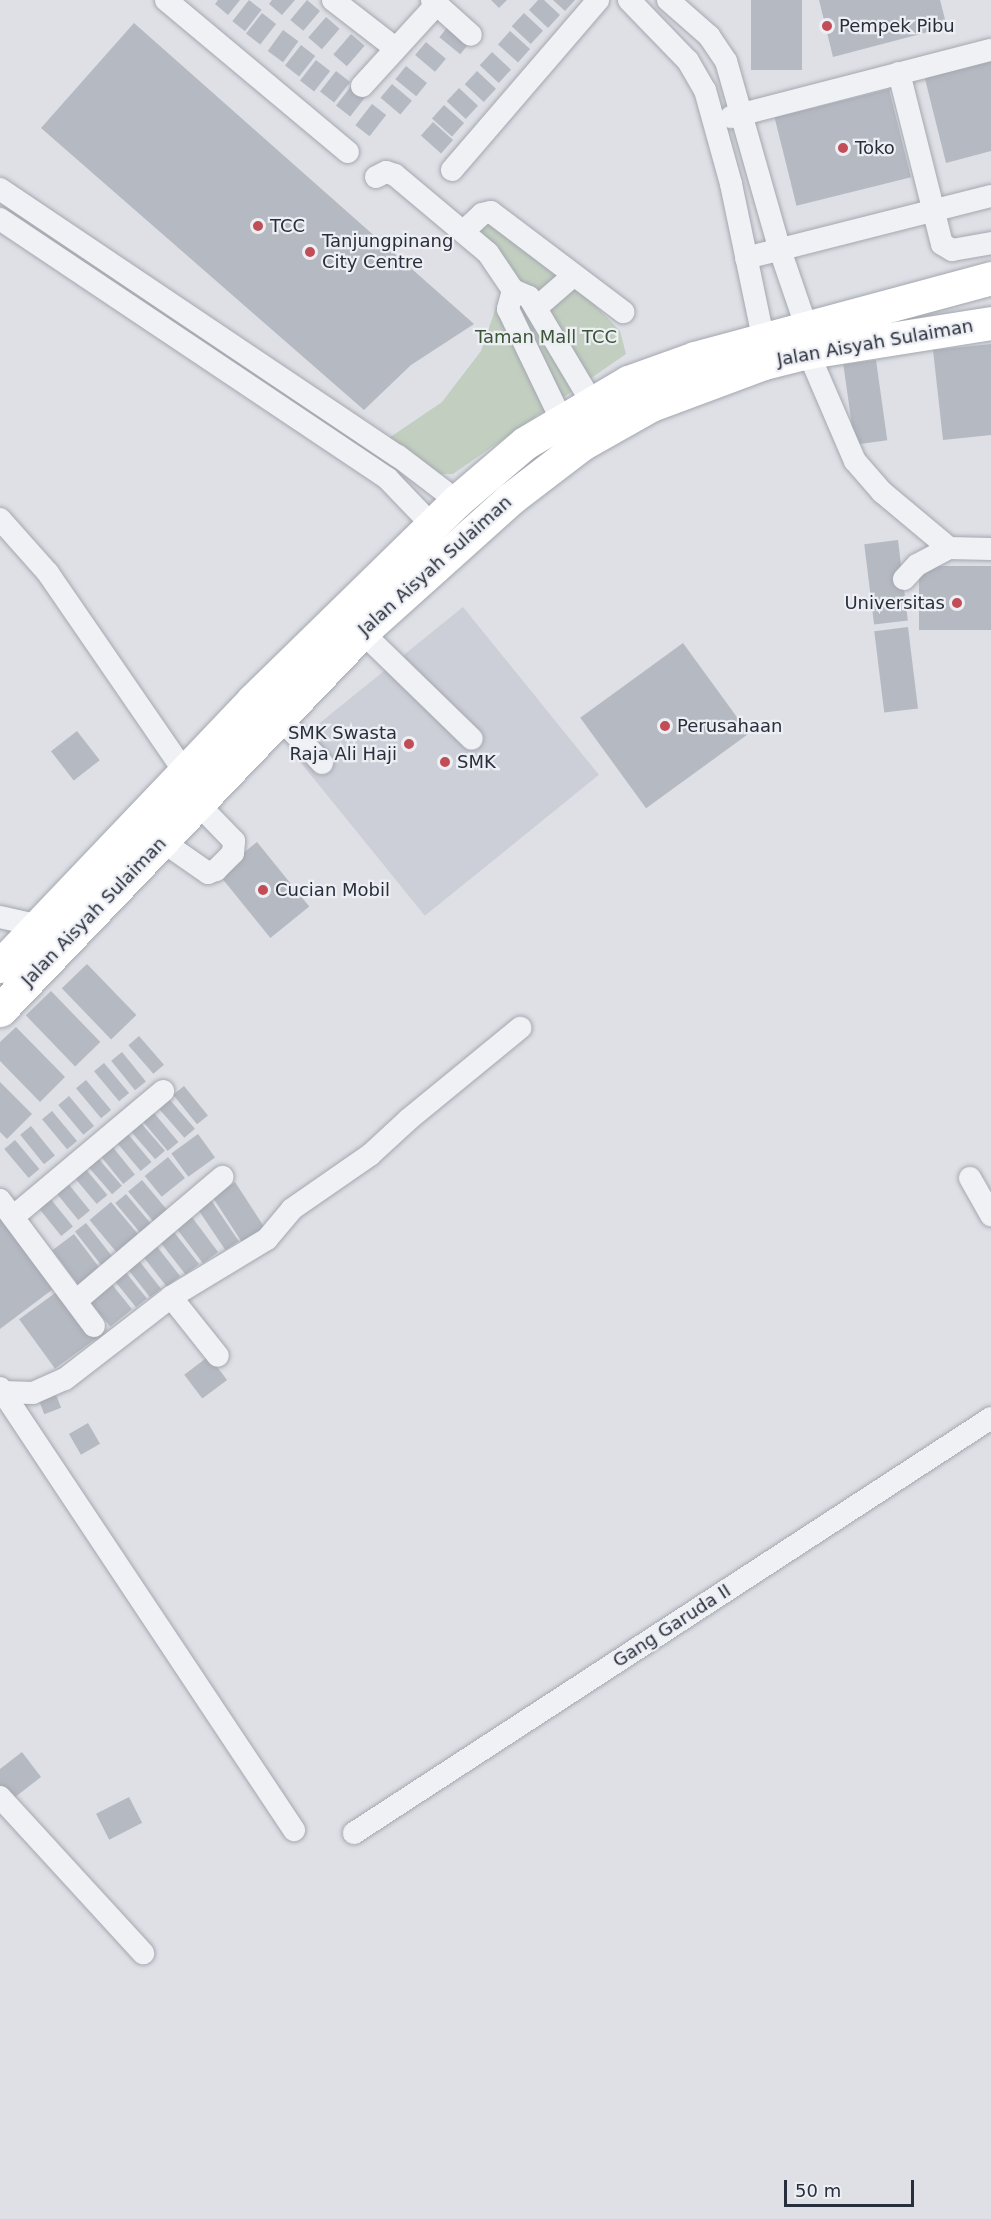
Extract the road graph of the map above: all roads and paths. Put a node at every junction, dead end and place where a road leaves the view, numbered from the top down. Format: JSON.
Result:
{"nodes":[{"id":1,"x":166,"y":0,"type":"edge"},
{"id":2,"x":333,"y":0,"type":"edge"},
{"id":3,"x":598,"y":0,"type":"edge"},
{"id":4,"x":629,"y":0,"type":"edge"},
{"id":5,"x":668,"y":0,"type":"edge"},
{"id":6,"x":435,"y":2,"type":"edge"},
{"id":7,"x":471,"y":34,"type":"dead end"},
{"id":8,"x":396,"y":48,"type":"junction"},
{"id":9,"x":991,"y":50,"type":"edge"},
{"id":10,"x":899,"y":72,"type":"junction"},
{"id":11,"x":362,"y":86,"type":"dead end"},
{"id":12,"x":744,"y":114,"type":"junction"},
{"id":13,"x":715,"y":121,"type":"junction"},
{"id":14,"x":348,"y":152,"type":"dead end"},
{"id":15,"x":452,"y":170,"type":"dead end"},
{"id":16,"x":376,"y":177,"type":"dead end"},
{"id":17,"x":0,"y":189,"type":"edge"},
{"id":18,"x":991,"y":196,"type":"edge"},
{"id":19,"x":26,"y":206,"type":"junction"},
{"id":20,"x":931,"y":210,"type":"junction"},
{"id":21,"x":6,"y":223,"type":"edge"},
{"id":22,"x":465,"y":231,"type":"junction"},
{"id":23,"x":991,"y":243,"type":"edge"},
{"id":24,"x":780,"y":250,"type":"junction"},
{"id":25,"x":746,"y":258,"type":"junction"},
{"id":26,"x":574,"y":275,"type":"junction"},
{"id":27,"x":991,"y":278,"type":"edge"},
{"id":28,"x":513,"y":290,"type":"junction"},
{"id":29,"x":536,"y":308,"type":"junction"},
{"id":30,"x":623,"y":312,"type":"dead end"},
{"id":31,"x":991,"y":323,"type":"edge"},
{"id":32,"x":217,"y":334,"type":"junction"},
{"id":33,"x":763,"y":337,"type":"junction"},
{"id":34,"x":807,"y":339,"type":"junction"},
{"id":35,"x":203,"y":353,"type":"junction"},
{"id":36,"x":591,"y":402,"type":"junction"},
{"id":37,"x":561,"y":419,"type":"junction"},
{"id":38,"x":457,"y":501,"type":"junction"},
{"id":39,"x":0,"y":519,"type":"edge"},
{"id":40,"x":432,"y":525,"type":"junction"},
{"id":41,"x":949,"y":548,"type":"junction"},
{"id":42,"x":991,"y":549,"type":"edge"},
{"id":43,"x":904,"y":579,"type":"dead end"},
{"id":44,"x":343,"y":638,"type":"junction"},
{"id":45,"x":279,"y":717,"type":"junction"},
{"id":46,"x":472,"y":739,"type":"dead end"},
{"id":47,"x":322,"y":763,"type":"dead end"},
{"id":48,"x":192,"y":788,"type":"junction"},
{"id":49,"x":162,"y":840,"type":"junction"},
{"id":50,"x":0,"y":916,"type":"edge"},
{"id":51,"x":40,"y":926,"type":"junction"},
{"id":52,"x":0,"y":966,"type":"edge"},
{"id":53,"x":0,"y":1010,"type":"edge"},
{"id":54,"x":520,"y":1028,"type":"dead end"},
{"id":55,"x":163,"y":1091,"type":"dead end"},
{"id":56,"x":222,"y":1177,"type":"dead end"},
{"id":57,"x":970,"y":1178,"type":"dead end"},
{"id":58,"x":6,"y":1208,"type":"edge"},
{"id":59,"x":991,"y":1215,"type":"edge"},
{"id":60,"x":171,"y":1297,"type":"junction"},
{"id":61,"x":76,"y":1301,"type":"junction"},
{"id":62,"x":94,"y":1326,"type":"dead end"},
{"id":63,"x":218,"y":1356,"type":"dead end"},
{"id":64,"x":1,"y":1390,"type":"edge"},
{"id":65,"x":991,"y":1418,"type":"edge"},
{"id":66,"x":0,"y":1797,"type":"edge"},
{"id":67,"x":294,"y":1830,"type":"dead end"},
{"id":68,"x":354,"y":1833,"type":"dead end"},
{"id":69,"x":143,"y":1953,"type":"dead end"}],
"edges":[{"from":1,"to":14,"type":"street"},
{"from":2,"to":8,"type":"street"},
{"from":3,"to":15,"type":"street"},
{"from":4,"to":13,"type":"street"},
{"from":5,"to":12,"type":"street"},
{"from":6,"to":7,"type":"street"},
{"from":6,"to":8,"type":"street"},
{"from":8,"to":11,"type":"street"},
{"from":9,"to":10,"type":"street"},
{"from":10,"to":12,"type":"street"},
{"from":10,"to":20,"type":"street"},
{"from":12,"to":13,"type":"street"},
{"from":12,"to":24,"type":"street"},
{"from":13,"to":25,"type":"street"},
{"from":16,"to":22,"type":"street"},
{"from":17,"to":19,"type":"street"},
{"from":18,"to":20,"type":"street"},
{"from":19,"to":21,"type":"street"},
{"from":19,"to":32,"type":"street"},
{"from":20,"to":23,"type":"street"},
{"from":20,"to":24,"type":"street"},
{"from":21,"to":35,"type":"street"},
{"from":22,"to":26,"type":"street"},
{"from":22,"to":28,"type":"street"},
{"from":24,"to":25,"type":"street"},
{"from":24,"to":34,"type":"street"},
{"from":25,"to":33,"type":"street"},
{"from":26,"to":29,"type":"street"},
{"from":26,"to":30,"type":"street"},
{"from":27,"to":34,"type":"highway","name":"Jalan Aisyah Sulaiman"},
{"from":28,"to":29,"type":"street"},
{"from":28,"to":37,"type":"street"},
{"from":29,"to":36,"type":"street"},
{"from":31,"to":34,"type":"highway","name":"Jalan Aisyah Sulaiman"},
{"from":32,"to":35,"type":"street"},
{"from":32,"to":38,"type":"street"},
{"from":33,"to":34,"type":"highway","name":"Jalan Aisyah Sulaiman"},
{"from":33,"to":36,"type":"highway","name":"Jalan Aisyah Sulaiman"},
{"from":34,"to":41,"type":"street"},
{"from":34,"to":44,"type":"highway","name":"Jalan Aisyah Sulaiman"},
{"from":35,"to":40,"type":"street"},
{"from":36,"to":37,"type":"highway","name":"Jalan Aisyah Sulaiman"},
{"from":37,"to":38,"type":"highway","name":"Jalan Aisyah Sulaiman"},
{"from":38,"to":40,"type":"highway","name":"Jalan Aisyah Sulaiman"},
{"from":39,"to":48,"type":"street"},
{"from":40,"to":44,"type":"highway","name":"Jalan Aisyah Sulaiman"},
{"from":41,"to":42,"type":"street"},
{"from":41,"to":43,"type":"street"},
{"from":44,"to":45,"type":"highway","name":"Jalan Aisyah Sulaiman"},
{"from":44,"to":46,"type":"street"},
{"from":44,"to":48,"type":"highway","name":"Jalan Aisyah Sulaiman"},
{"from":45,"to":47,"type":"street"},
{"from":45,"to":48,"type":"highway","name":"Jalan Aisyah Sulaiman"},
{"from":48,"to":49,"type":"highway","name":"Jalan Aisyah Sulaiman"},
{"from":48,"to":49,"type":"street"},
{"from":48,"to":51,"type":"highway","name":"Jalan Aisyah Sulaiman"},
{"from":49,"to":53,"type":"highway","name":"Jalan Aisyah Sulaiman"},
{"from":50,"to":51,"type":"street"},
{"from":51,"to":52,"type":"highway","name":"Jalan Aisyah Sulaiman"},
{"from":54,"to":60,"type":"street"},
{"from":55,"to":58,"type":"street"},
{"from":56,"to":61,"type":"street"},
{"from":57,"to":59,"type":"street"},
{"from":58,"to":61,"type":"street"},
{"from":60,"to":63,"type":"street"},
{"from":60,"to":64,"type":"street"},
{"from":61,"to":62,"type":"street"},
{"from":64,"to":67,"type":"street"},
{"from":65,"to":68,"type":"street","name":"Gang Garuda II"},
{"from":66,"to":69,"type":"street"}]}
